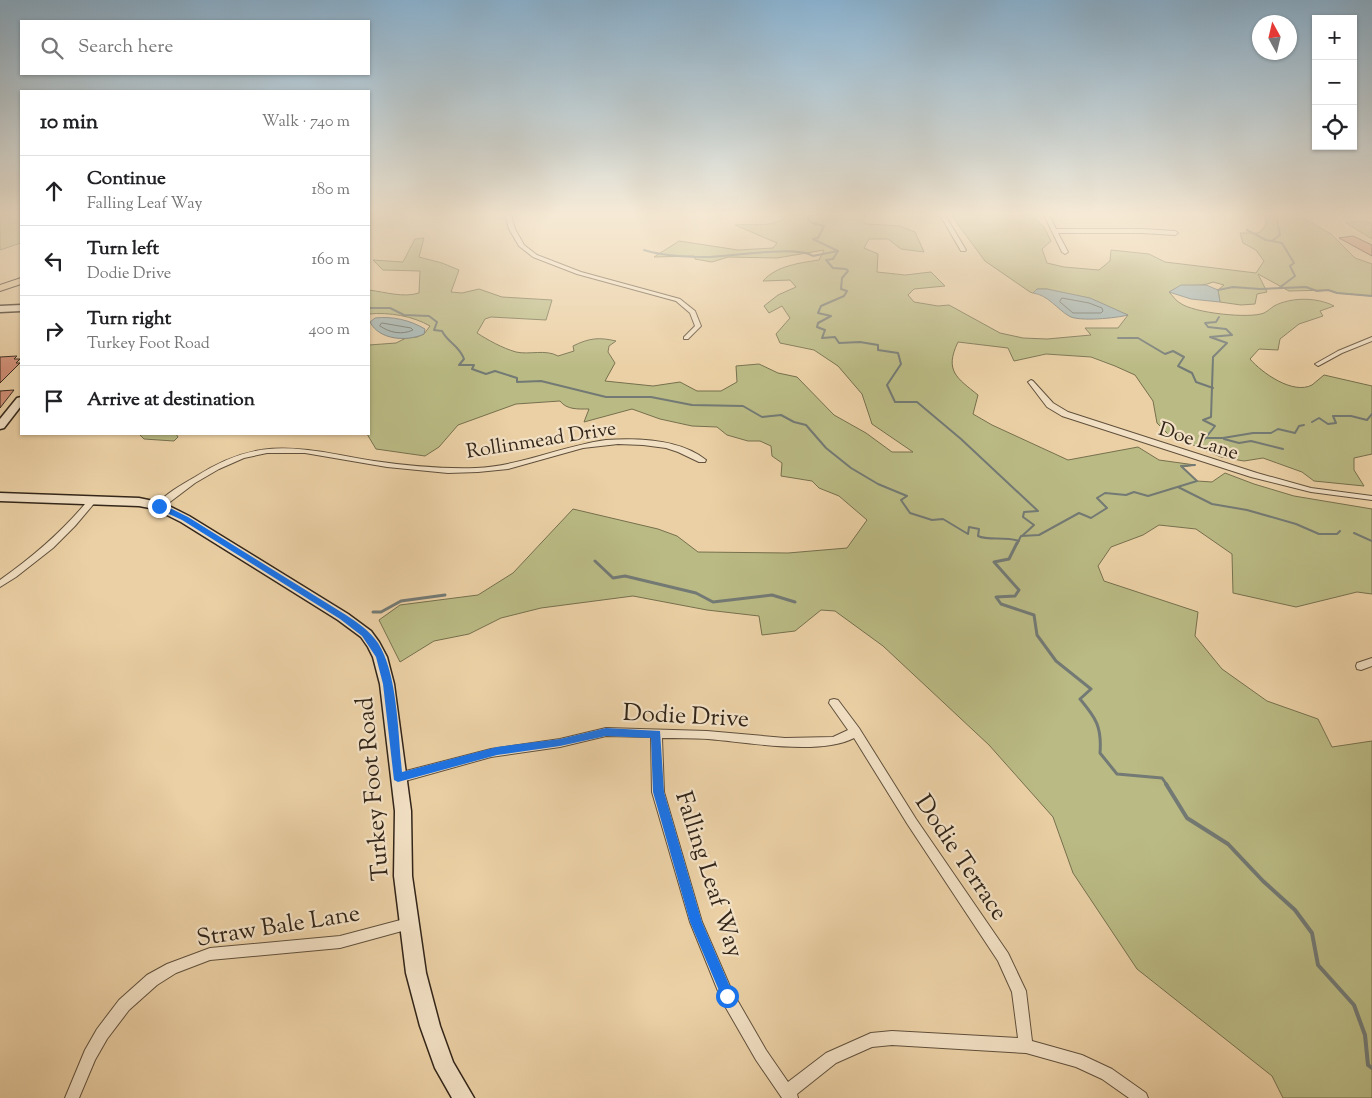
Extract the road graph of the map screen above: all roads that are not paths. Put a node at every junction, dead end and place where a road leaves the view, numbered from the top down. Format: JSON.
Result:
{"nodes":[{"id":1,"x":562,"y":266,"type":"edge"},
{"id":2,"x":20,"y":281,"type":"edge"},
{"id":3,"x":0,"y":288,"type":"edge"},
{"id":4,"x":20,"y":308,"type":"edge"},
{"id":5,"x":0,"y":309,"type":"edge"},
{"id":6,"x":686,"y":338,"type":"dead end"},
{"id":7,"x":1372,"y":339,"type":"edge"},
{"id":8,"x":1318,"y":364,"type":"dead end"},
{"id":9,"x":1031,"y":382,"type":"dead end"},
{"id":10,"x":20,"y":401,"type":"edge"},
{"id":11,"x":0,"y":426,"type":"edge"},
{"id":12,"x":702,"y":460,"type":"dead end"},
{"id":13,"x":0,"y":497,"type":"edge"},
{"id":14,"x":1372,"y":498,"type":"edge"},
{"id":15,"x":93,"y":500,"type":"junction"},
{"id":16,"x":159,"y":506,"type":"junction"},
{"id":17,"x":0,"y":584,"type":"edge"},
{"id":18,"x":1372,"y":662,"type":"edge"},
{"id":19,"x":1361,"y":666,"type":"dead end"},
{"id":20,"x":834,"y":703,"type":"dead end"},
{"id":21,"x":855,"y":731,"type":"junction"},
{"id":22,"x":656,"y":734,"type":"junction"},
{"id":23,"x":398,"y":778,"type":"junction"},
{"id":24,"x":408,"y":924,"type":"junction"},
{"id":25,"x":1026,"y":1046,"type":"junction"},
{"id":26,"x":789,"y":1095,"type":"edge"},
{"id":27,"x":72,"y":1098,"type":"edge"},
{"id":28,"x":464,"y":1098,"type":"edge"},
{"id":29,"x":1141,"y":1098,"type":"edge"}],
"edges":[{"from":1,"to":6,"type":"street"},
{"from":2,"to":3,"type":"main road"},
{"from":4,"to":5,"type":"street"},
{"from":7,"to":8,"type":"street"},
{"from":9,"to":14,"type":"street","name":"Doe Lane"},
{"from":10,"to":11,"type":"street"},
{"from":12,"to":16,"type":"street","name":"Rollinmead Drive"},
{"from":13,"to":15,"type":"street","name":"Turkey Foot Road"},
{"from":15,"to":16,"type":"street","name":"Turkey Foot Road"},
{"from":15,"to":17,"type":"street"},
{"from":16,"to":23,"type":"street","name":"Turkey Foot Road"},
{"from":18,"to":19,"type":"street"},
{"from":20,"to":21,"type":"street","name":"Dodie Terrace"},
{"from":21,"to":22,"type":"street","name":"Dodie Drive"},
{"from":21,"to":25,"type":"street","name":"Dodie Terrace"},
{"from":22,"to":23,"type":"street","name":"Dodie Drive"},
{"from":22,"to":26,"type":"street","name":"Falling Leaf Way"},
{"from":23,"to":24,"type":"street","name":"Turkey Foot Road"},
{"from":24,"to":27,"type":"street","name":"Straw Bale Lane"},
{"from":24,"to":28,"type":"street","name":"Turkey Foot Road"},
{"from":25,"to":26,"type":"street"},
{"from":25,"to":29,"type":"street"}]}
